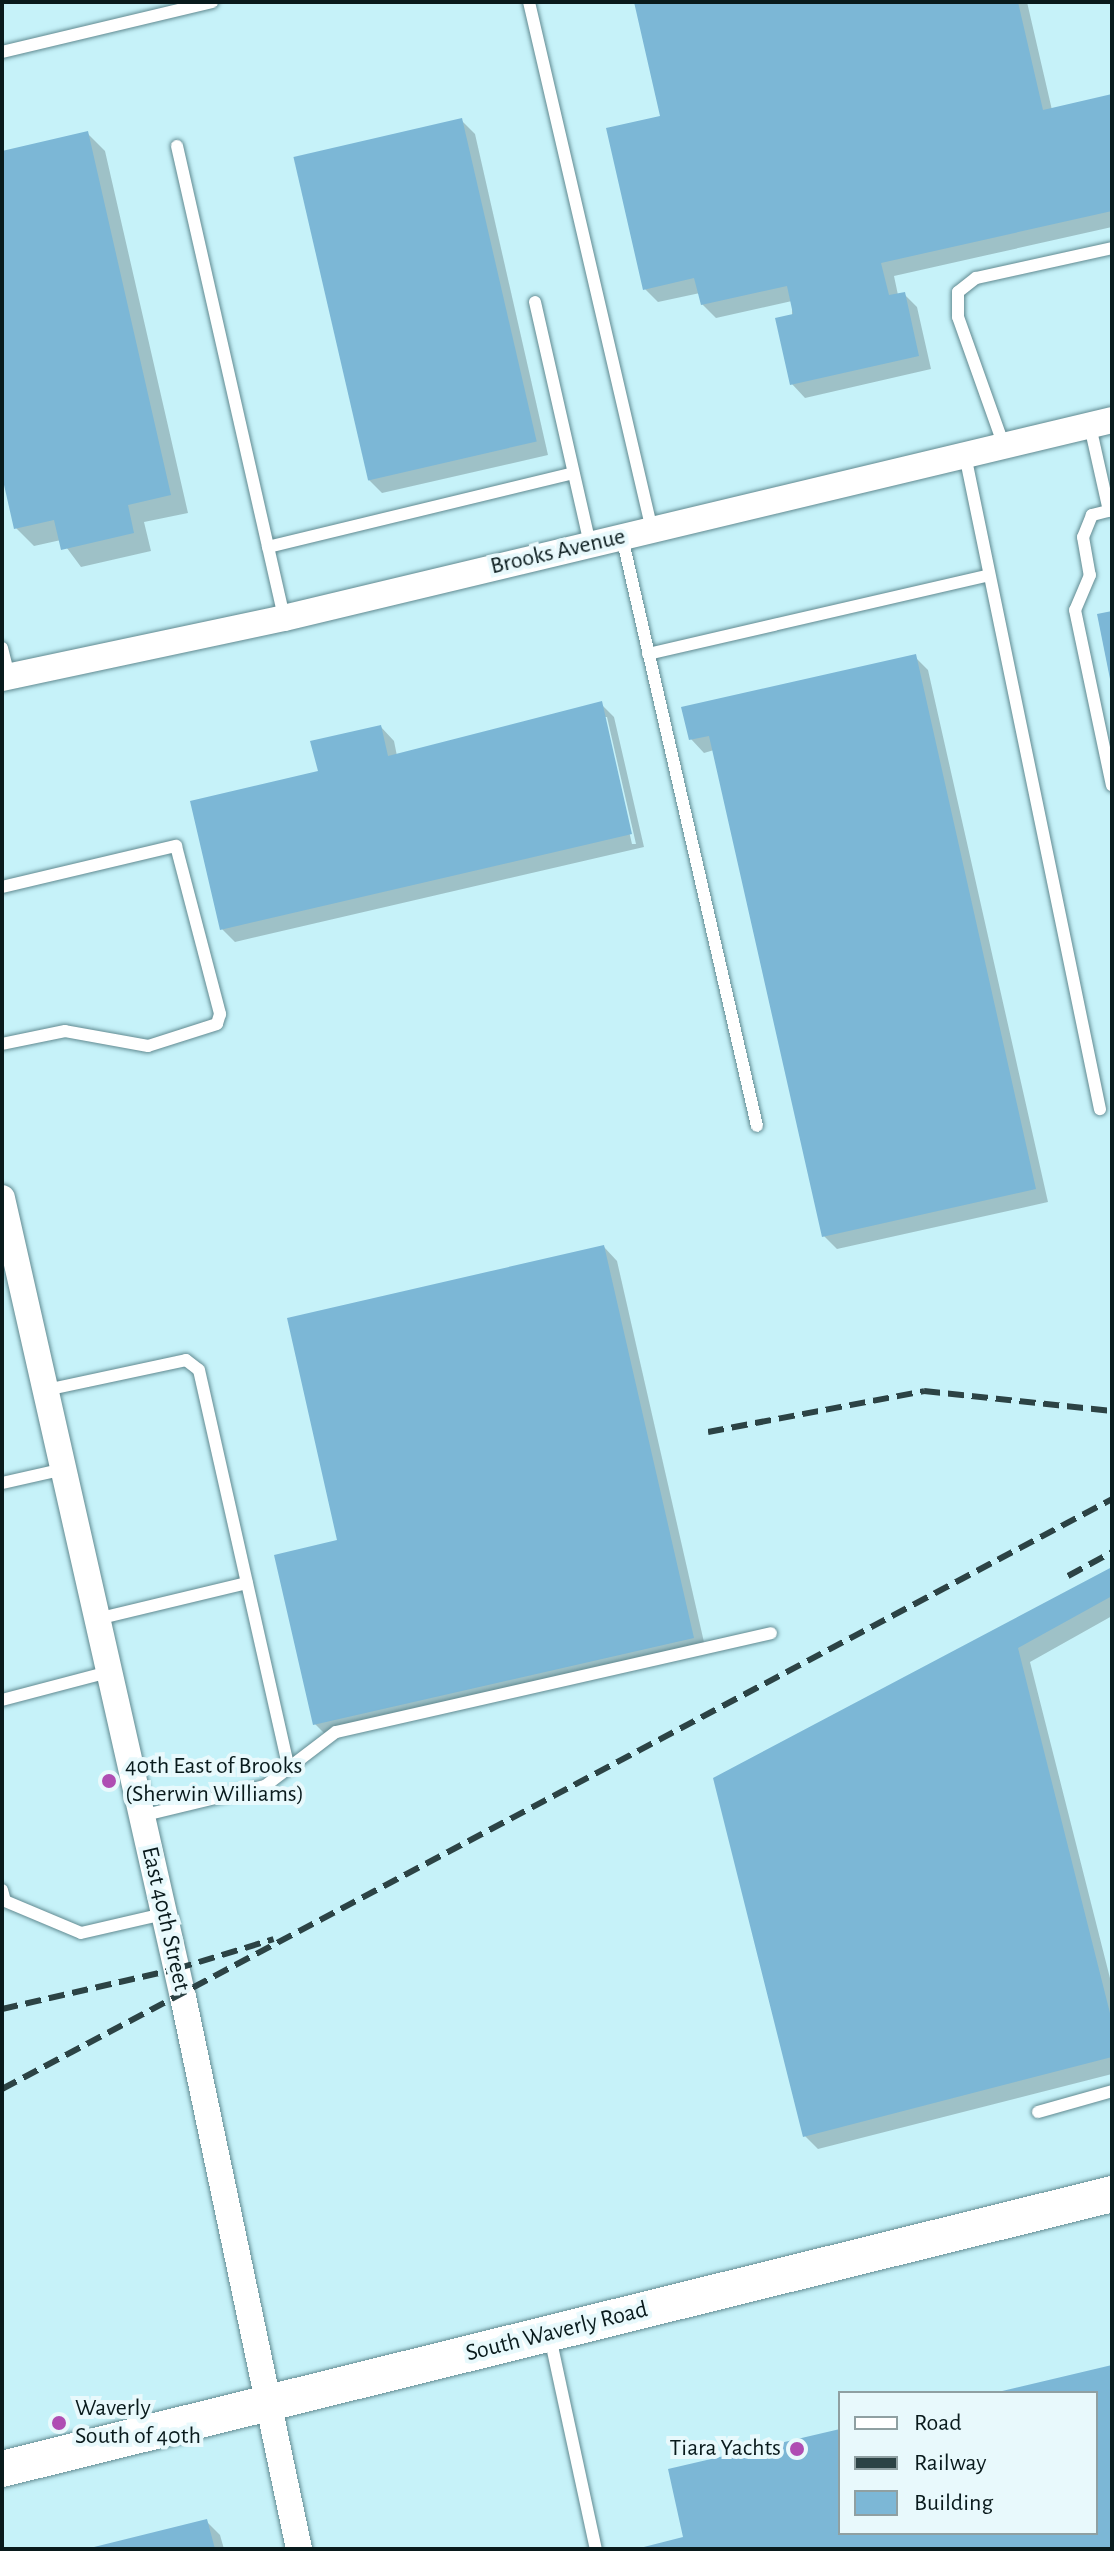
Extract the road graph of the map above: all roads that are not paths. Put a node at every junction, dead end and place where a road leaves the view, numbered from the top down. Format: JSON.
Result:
{"nodes":[{"id":1,"x":212,"y":2,"type":"edge"},
{"id":2,"x":529,"y":2,"type":"edge"},
{"id":3,"x":2,"y":52,"type":"edge"},
{"id":4,"x":177,"y":146,"type":"dead end"},
{"id":5,"x":1112,"y":248,"type":"edge"},
{"id":6,"x":535,"y":302,"type":"dead end"},
{"id":7,"x":1101,"y":423,"type":"edge"},
{"id":8,"x":1004,"y":446,"type":"junction"},
{"id":9,"x":965,"y":455,"type":"junction"},
{"id":10,"x":573,"y":473,"type":"junction"},
{"id":11,"x":1111,"y":510,"type":"edge"},
{"id":12,"x":652,"y":530,"type":"junction"},
{"id":13,"x":622,"y":537,"type":"junction"},
{"id":14,"x":590,"y":545,"type":"junction"},
{"id":15,"x":268,"y":547,"type":"junction"},
{"id":16,"x":989,"y":575,"type":"junction"},
{"id":17,"x":284,"y":618,"type":"junction"},
{"id":18,"x":2,"y":648,"type":"edge"},
{"id":19,"x":648,"y":654,"type":"junction"},
{"id":20,"x":6,"y":677,"type":"edge"},
{"id":21,"x":1112,"y":785,"type":"edge"},
{"id":22,"x":2,"y":887,"type":"edge"},
{"id":23,"x":2,"y":1044,"type":"edge"},
{"id":24,"x":1100,"y":1109,"type":"dead end"},
{"id":25,"x":757,"y":1126,"type":"dead end"},
{"id":26,"x":2,"y":1198,"type":"edge"},
{"id":27,"x":8,"y":1249,"type":"edge"},
{"id":28,"x":46,"y":1390,"type":"junction"},
{"id":29,"x":64,"y":1469,"type":"junction"},
{"id":30,"x":2,"y":1483,"type":"edge"},
{"id":31,"x":247,"y":1583,"type":"junction"},
{"id":32,"x":97,"y":1619,"type":"junction"},
{"id":33,"x":771,"y":1633,"type":"dead end"},
{"id":34,"x":109,"y":1672,"type":"junction"},
{"id":35,"x":2,"y":1700,"type":"edge"},
{"id":36,"x":289,"y":1768,"type":"junction"},
{"id":37,"x":141,"y":1816,"type":"junction"},
{"id":38,"x":2,"y":1890,"type":"edge"},
{"id":39,"x":163,"y":1914,"type":"junction"},
{"id":40,"x":1112,"y":2091,"type":"edge"},
{"id":41,"x":1038,"y":2112,"type":"dead end"},
{"id":42,"x":1112,"y":2194,"type":"edge"},
{"id":43,"x":550,"y":2334,"type":"junction"},
{"id":44,"x":269,"y":2404,"type":"junction"},
{"id":45,"x":2,"y":2469,"type":"edge"},
{"id":46,"x":299,"y":2549,"type":"edge"},
{"id":47,"x":596,"y":2549,"type":"edge"}],
"edges":[{"from":1,"to":3,"type":"lane"},
{"from":2,"to":12,"type":"lane"},
{"from":4,"to":15,"type":"lane"},
{"from":5,"to":8,"type":"lane"},
{"from":6,"to":10,"type":"lane"},
{"from":7,"to":8,"type":"street","name":"Brooks Avenue"},
{"from":7,"to":11,"type":"lane"},
{"from":8,"to":9,"type":"street","name":"Brooks Avenue"},
{"from":9,"to":12,"type":"street","name":"Brooks Avenue"},
{"from":9,"to":16,"type":"lane"},
{"from":10,"to":14,"type":"lane"},
{"from":10,"to":15,"type":"lane"},
{"from":11,"to":21,"type":"lane"},
{"from":12,"to":13,"type":"street","name":"Brooks Avenue"},
{"from":13,"to":14,"type":"street","name":"Brooks Avenue"},
{"from":13,"to":19,"type":"lane"},
{"from":14,"to":17,"type":"street","name":"Brooks Avenue"},
{"from":15,"to":17,"type":"lane"},
{"from":16,"to":19,"type":"lane"},
{"from":16,"to":24,"type":"lane"},
{"from":17,"to":20,"type":"street","name":"Brooks Avenue"},
{"from":18,"to":20,"type":"lane"},
{"from":19,"to":25,"type":"lane"},
{"from":22,"to":23,"type":"lane"},
{"from":26,"to":27,"type":"street","name":"East 40th Street"},
{"from":27,"to":28,"type":"street","name":"East 40th Street"},
{"from":28,"to":29,"type":"street","name":"East 40th Street"},
{"from":28,"to":31,"type":"lane"},
{"from":29,"to":30,"type":"lane"},
{"from":29,"to":32,"type":"street","name":"East 40th Street"},
{"from":31,"to":32,"type":"lane"},
{"from":31,"to":36,"type":"lane"},
{"from":32,"to":34,"type":"street","name":"East 40th Street"},
{"from":33,"to":36,"type":"lane"},
{"from":34,"to":35,"type":"lane"},
{"from":34,"to":37,"type":"street","name":"East 40th Street"},
{"from":36,"to":37,"type":"lane"},
{"from":37,"to":39,"type":"street","name":"East 40th Street"},
{"from":38,"to":39,"type":"lane"},
{"from":39,"to":44,"type":"street","name":"East 40th Street"},
{"from":40,"to":41,"type":"lane"},
{"from":42,"to":43,"type":"main road","name":"South Waverly Road"},
{"from":43,"to":44,"type":"main road","name":"South Waverly Road"},
{"from":43,"to":47,"type":"lane"},
{"from":44,"to":45,"type":"main road","name":"South Waverly Road"},
{"from":44,"to":46,"type":"street","name":"East 40th Street"}]}
